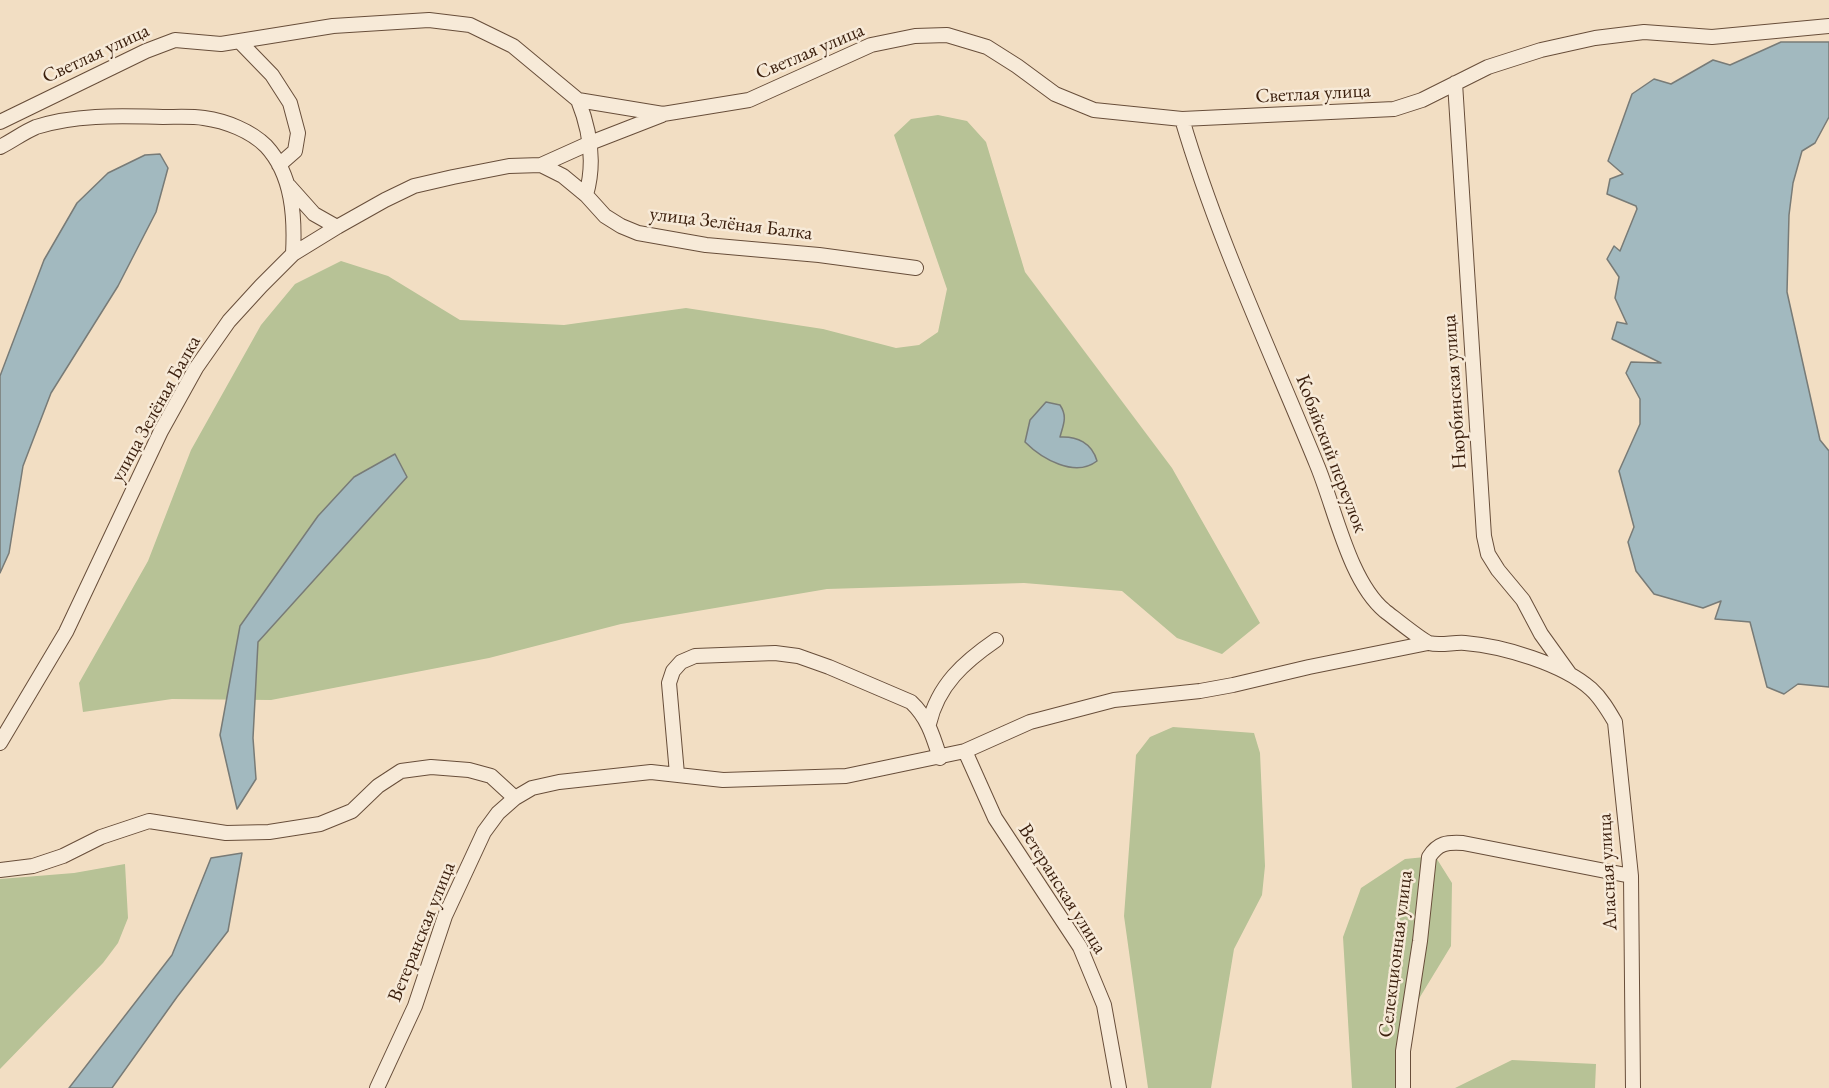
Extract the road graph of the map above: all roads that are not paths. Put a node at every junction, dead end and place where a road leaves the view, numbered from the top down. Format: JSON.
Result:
{"nodes":[{"id":1,"x":1829,"y":26,"type":"edge"},
{"id":2,"x":240,"y":42,"type":"junction"},
{"id":3,"x":1455,"y":83,"type":"junction"},
{"id":4,"x":579,"y":100,"type":"junction"},
{"id":5,"x":663,"y":114,"type":"junction"},
{"id":6,"x":1182,"y":119,"type":"junction"},
{"id":7,"x":0,"y":122,"type":"edge"},
{"id":8,"x":590,"y":143,"type":"junction"},
{"id":9,"x":0,"y":147,"type":"edge"},
{"id":10,"x":279,"y":165,"type":"junction"},
{"id":11,"x":541,"y":165,"type":"junction"},
{"id":12,"x":288,"y":185,"type":"junction"},
{"id":13,"x":586,"y":195,"type":"junction"},
{"id":14,"x":337,"y":226,"type":"junction"},
{"id":15,"x":293,"y":254,"type":"junction"},
{"id":16,"x":916,"y":268,"type":"dead end"},
{"id":17,"x":996,"y":640,"type":"dead end"},
{"id":18,"x":1428,"y":643,"type":"junction"},
{"id":19,"x":1569,"y":673,"type":"junction"},
{"id":20,"x":929,"y":724,"type":"junction"},
{"id":21,"x":0,"y":743,"type":"edge"},
{"id":22,"x":965,"y":751,"type":"junction"},
{"id":23,"x":940,"y":758,"type":"junction"},
{"id":24,"x":677,"y":774,"type":"junction"},
{"id":25,"x":515,"y":798,"type":"junction"},
{"id":26,"x":0,"y":870,"type":"edge"},
{"id":27,"x":1631,"y":876,"type":"junction"},
{"id":28,"x":377,"y":1088,"type":"edge"},
{"id":29,"x":1119,"y":1088,"type":"edge"},
{"id":30,"x":1403,"y":1088,"type":"edge"},
{"id":31,"x":1633,"y":1088,"type":"edge"}],
"edges":[{"from":1,"to":3,"type":"street","name":"Светлая улица"},
{"from":2,"to":4,"type":"street","name":"Светлая улица"},
{"from":2,"to":7,"type":"street","name":"Светлая улица"},
{"from":2,"to":10,"type":"street"},
{"from":3,"to":6,"type":"street","name":"Светлая улица"},
{"from":3,"to":19,"type":"street","name":"Нюрбинская улица"},
{"from":4,"to":5,"type":"street","name":"Светлая улица"},
{"from":4,"to":8,"type":"street"},
{"from":5,"to":6,"type":"street","name":"Светлая улица"},
{"from":5,"to":8,"type":"street"},
{"from":6,"to":18,"type":"street","name":"Кобяйский переулок"},
{"from":8,"to":11,"type":"street"},
{"from":8,"to":13,"type":"street"},
{"from":9,"to":10,"type":"street"},
{"from":10,"to":12,"type":"street"},
{"from":11,"to":13,"type":"street","name":"улица Зелёная Балка"},
{"from":11,"to":14,"type":"street","name":"улица Зелёная Балка"},
{"from":12,"to":14,"type":"street"},
{"from":12,"to":15,"type":"street"},
{"from":13,"to":16,"type":"street","name":"улица Зелёная Балка"},
{"from":14,"to":15,"type":"street","name":"улица Зелёная Балка"},
{"from":15,"to":21,"type":"street","name":"улица Зелёная Балка"},
{"from":17,"to":20,"type":"street"},
{"from":18,"to":19,"type":"street"},
{"from":18,"to":22,"type":"street"},
{"from":19,"to":27,"type":"street","name":"Аласная улица"},
{"from":20,"to":23,"type":"street"},
{"from":20,"to":24,"type":"street"},
{"from":22,"to":23,"type":"street"},
{"from":22,"to":29,"type":"street","name":"Ветеранская улица"},
{"from":23,"to":24,"type":"street"},
{"from":24,"to":25,"type":"street"},
{"from":25,"to":26,"type":"street"},
{"from":25,"to":28,"type":"street","name":"Ветеранская улица"},
{"from":27,"to":30,"type":"street","name":"Селекционная улица"},
{"from":27,"to":31,"type":"street","name":"Аласная улица"}]}
